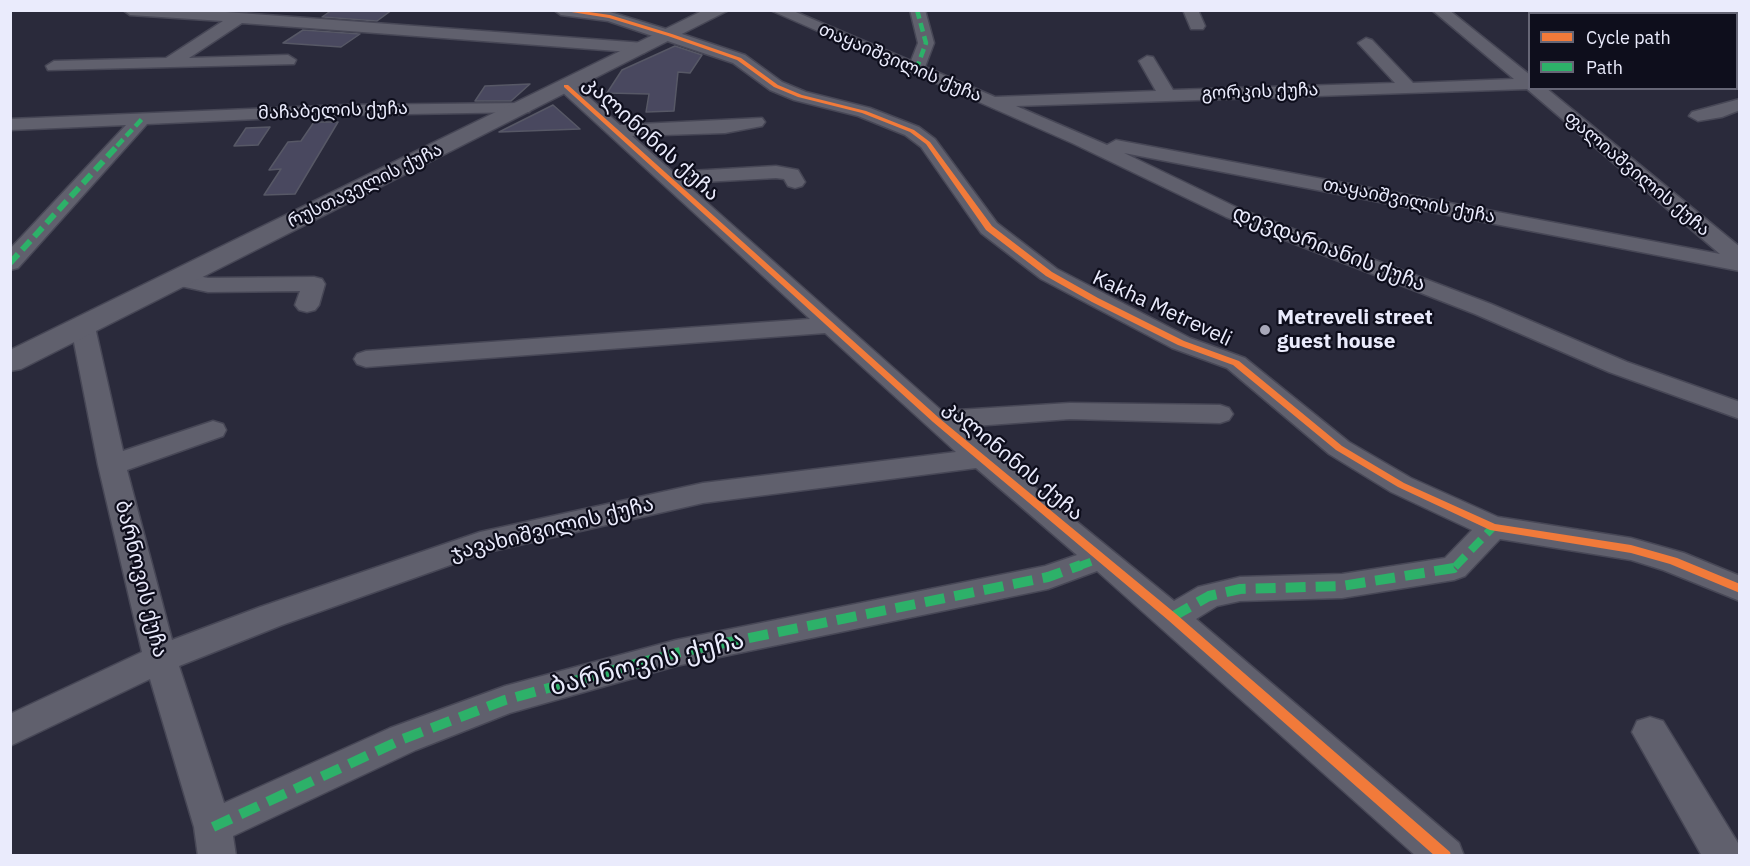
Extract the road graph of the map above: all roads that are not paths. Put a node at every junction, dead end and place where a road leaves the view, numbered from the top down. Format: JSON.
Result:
{"nodes":[{"id":1,"x":130,"y":10,"type":"edge"},
{"id":2,"x":561,"y":10,"type":"edge"},
{"id":3,"x":632,"y":10,"type":"edge"},
{"id":4,"x":720,"y":10,"type":"edge"},
{"id":5,"x":777,"y":10,"type":"edge"},
{"id":6,"x":917,"y":10,"type":"edge"},
{"id":7,"x":1190,"y":10,"type":"edge"},
{"id":8,"x":1439,"y":10,"type":"edge"},
{"id":9,"x":195,"y":13,"type":"edge"},
{"id":10,"x":436,"y":18,"type":"dead end"},
{"id":11,"x":237,"y":19,"type":"junction"},
{"id":12,"x":1197,"y":26,"type":"dead end"},
{"id":13,"x":678,"y":31,"type":"junction"},
{"id":14,"x":425,"y":32,"type":"junction"},
{"id":15,"x":1366,"y":43,"type":"dead end"},
{"id":16,"x":644,"y":48,"type":"junction"},
{"id":17,"x":288,"y":60,"type":"dead end"},
{"id":18,"x":1147,"y":61,"type":"dead end"},
{"id":19,"x":170,"y":63,"type":"junction"},
{"id":20,"x":54,"y":66,"type":"dead end"},
{"id":21,"x":916,"y":70,"type":"junction"},
{"id":22,"x":1528,"y":83,"type":"edge"},
{"id":23,"x":1528,"y":84,"type":"edge"},
{"id":24,"x":566,"y":86,"type":"junction"},
{"id":25,"x":1409,"y":88,"type":"junction"},
{"id":26,"x":1537,"y":90,"type":"edge"},
{"id":27,"x":1168,"y":96,"type":"junction"},
{"id":28,"x":991,"y":101,"type":"junction"},
{"id":29,"x":1740,"y":104,"type":"edge"},
{"id":30,"x":523,"y":108,"type":"junction"},
{"id":31,"x":1698,"y":116,"type":"dead end"},
{"id":32,"x":142,"y":119,"type":"junction"},
{"id":33,"x":756,"y":122,"type":"dead end"},
{"id":34,"x":10,"y":125,"type":"edge"},
{"id":35,"x":616,"y":132,"type":"junction"},
{"id":36,"x":1079,"y":139,"type":"junction"},
{"id":37,"x":668,"y":178,"type":"junction"},
{"id":38,"x":795,"y":182,"type":"dead end"},
{"id":39,"x":1740,"y":262,"type":"edge"},
{"id":40,"x":10,"y":263,"type":"edge"},
{"id":41,"x":179,"y":279,"type":"junction"},
{"id":42,"x":307,"y":305,"type":"dead end"},
{"id":43,"x":830,"y":325,"type":"junction"},
{"id":44,"x":82,"y":327,"type":"junction"},
{"id":45,"x":366,"y":358,"type":"dead end"},
{"id":46,"x":10,"y":362,"type":"edge"},
{"id":47,"x":1740,"y":411,"type":"edge"},
{"id":48,"x":1220,"y":414,"type":"dead end"},
{"id":49,"x":936,"y":420,"type":"junction"},
{"id":50,"x":213,"y":430,"type":"dead end"},
{"id":51,"x":980,"y":458,"type":"junction"},
{"id":52,"x":112,"y":465,"type":"junction"},
{"id":53,"x":1493,"y":527,"type":"junction"},
{"id":54,"x":1101,"y":558,"type":"junction"},
{"id":55,"x":1740,"y":589,"type":"edge"},
{"id":56,"x":1172,"y":617,"type":"junction"},
{"id":57,"x":160,"y":659,"type":"junction"},
{"id":58,"x":10,"y":731,"type":"edge"},
{"id":59,"x":1650,"y":732,"type":"dead end"},
{"id":60,"x":215,"y":841,"type":"edge"},
{"id":61,"x":1445,"y":855,"type":"edge"},
{"id":62,"x":1724,"y":855,"type":"edge"}],
"edges":[{"from":1,"to":9,"type":"street"},
{"from":2,"to":13,"type":"street"},
{"from":3,"to":13,"type":"street"},
{"from":4,"to":13,"type":"main road","name":"რუსთაველის ქუჩა"},
{"from":5,"to":21,"type":"street","name":"თაყაიშვილის ქუჩა"},
{"from":6,"to":21,"type":"street"},
{"from":7,"to":12,"type":"street"},
{"from":8,"to":22,"type":"street"},
{"from":9,"to":11,"type":"street"},
{"from":10,"to":14,"type":"street"},
{"from":11,"to":14,"type":"street"},
{"from":11,"to":19,"type":"street"},
{"from":13,"to":16,"type":"main road","name":"რუსთაველის ქუჩა"},
{"from":13,"to":53,"type":"street","name":"Kakha Metreveli"},
{"from":14,"to":16,"type":"street"},
{"from":15,"to":25,"type":"street"},
{"from":16,"to":24,"type":"main road","name":"რუსთაველის ქუჩა"},
{"from":17,"to":19,"type":"street"},
{"from":18,"to":27,"type":"street"},
{"from":19,"to":20,"type":"street"},
{"from":21,"to":28,"type":"street","name":"თაყაიშვილის ქუჩა"},
{"from":23,"to":25,"type":"street","name":"გორკის ქუჩა"},
{"from":24,"to":30,"type":"main road","name":"რუსთაველის ქუჩა"},
{"from":24,"to":35,"type":"street","name":"კალინინის ქუჩა"},
{"from":25,"to":27,"type":"street","name":"გორკის ქუჩა"},
{"from":26,"to":39,"type":"street","name":"ფალიაშვილის ქუჩა"},
{"from":27,"to":28,"type":"street","name":"გორკის ქუჩა"},
{"from":28,"to":36,"type":"street","name":"დევდარიანის ქუჩა"},
{"from":29,"to":31,"type":"street"},
{"from":30,"to":32,"type":"street","name":"მაჩაბელის ქუჩა"},
{"from":30,"to":41,"type":"main road","name":"რუსთაველის ქუჩა"},
{"from":32,"to":34,"type":"street","name":"მაჩაბელის ქუჩა"},
{"from":32,"to":40,"type":"street"},
{"from":33,"to":35,"type":"street"},
{"from":35,"to":37,"type":"street","name":"კალინინის ქუჩა"},
{"from":36,"to":39,"type":"street","name":"თაყაიშვილის ქუჩა"},
{"from":36,"to":47,"type":"street","name":"დევდარიანის ქუჩა"},
{"from":37,"to":38,"type":"street"},
{"from":37,"to":43,"type":"street","name":"კალინინის ქუჩა"},
{"from":41,"to":42,"type":"street"},
{"from":41,"to":44,"type":"main road","name":"რუსთაველის ქუჩა"},
{"from":43,"to":45,"type":"street"},
{"from":43,"to":49,"type":"street","name":"კალინინის ქუჩა"},
{"from":44,"to":46,"type":"main road","name":"რუსთაველის ქუჩა"},
{"from":44,"to":52,"type":"street","name":"ბარნოვის ქუჩა"},
{"from":48,"to":49,"type":"street"},
{"from":49,"to":51,"type":"street","name":"კალინინის ქუჩა"},
{"from":50,"to":52,"type":"street"},
{"from":51,"to":54,"type":"street","name":"კალინინის ქუჩა"},
{"from":51,"to":57,"type":"street","name":"ჯავახიშვილის ქუჩა"},
{"from":52,"to":57,"type":"street","name":"ბარნოვის ქუჩა"},
{"from":53,"to":55,"type":"street","name":"Kakha Metreveli"},
{"from":53,"to":56,"type":"street"},
{"from":54,"to":56,"type":"street","name":"კალინინის ქუჩა"},
{"from":54,"to":60,"type":"street","name":"ბარნოვის ქუჩა"},
{"from":56,"to":61,"type":"street","name":"კალინინის ქუჩა"},
{"from":57,"to":58,"type":"street","name":"ჯავახიშვილის ქუჩა"},
{"from":57,"to":60,"type":"street","name":"ბარნოვის ქუჩა"},
{"from":59,"to":62,"type":"street"}]}
